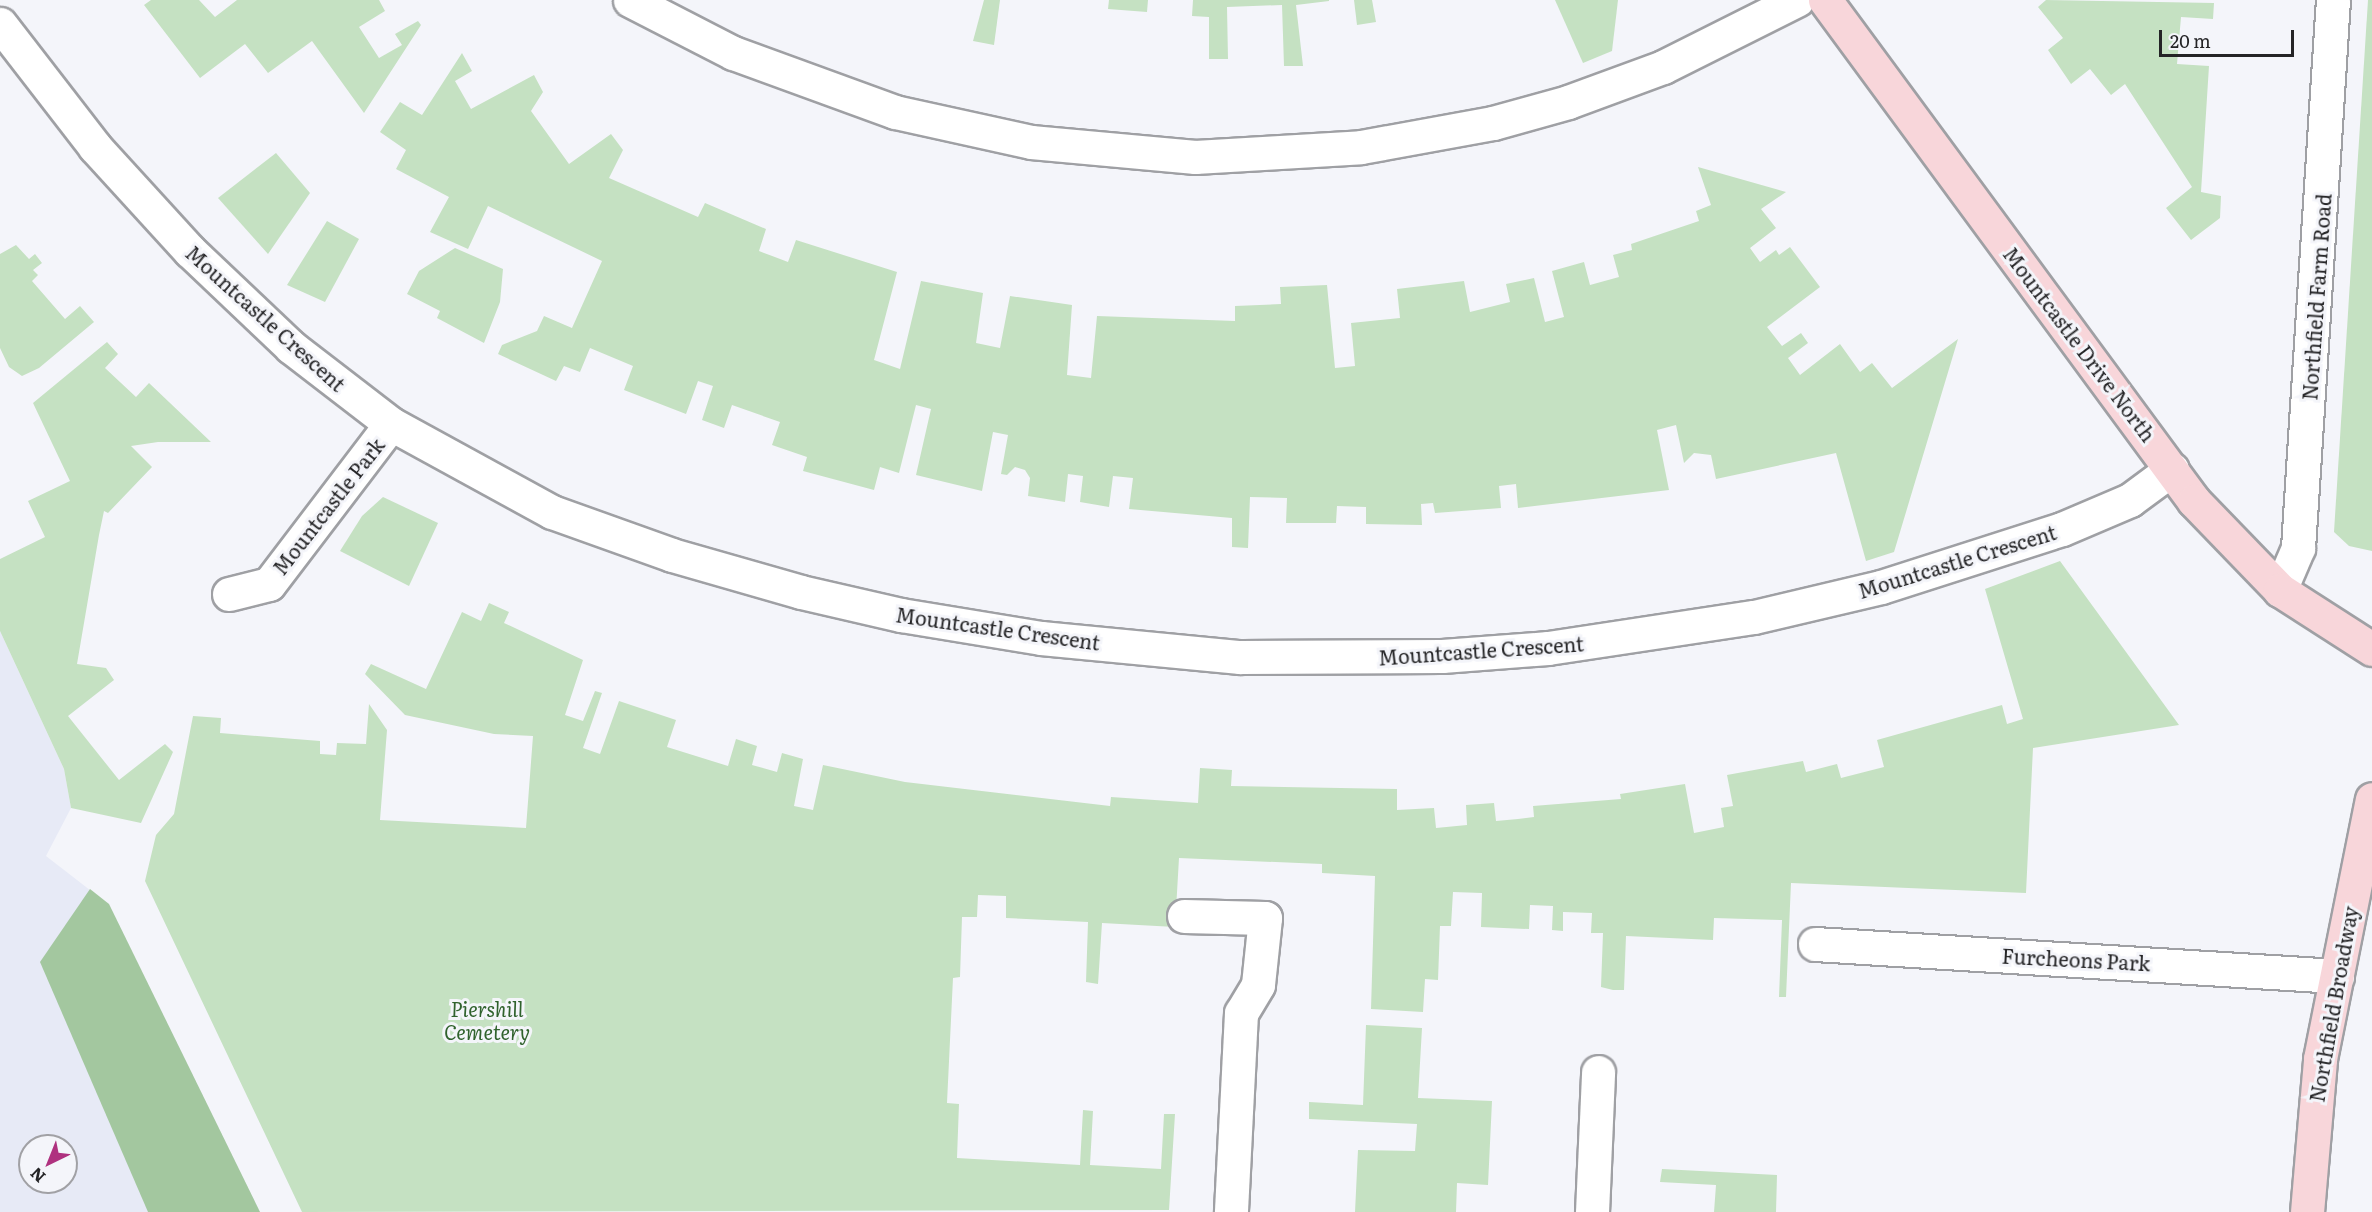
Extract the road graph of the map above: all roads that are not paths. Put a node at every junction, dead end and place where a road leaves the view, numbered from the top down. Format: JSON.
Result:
{"nodes":[{"id":1,"x":630,"y":0,"type":"edge"},
{"id":2,"x":1797,"y":0,"type":"edge"},
{"id":3,"x":1825,"y":0,"type":"edge"},
{"id":4,"x":2333,"y":0,"type":"edge"},
{"id":5,"x":0,"y":24,"type":"edge"},
{"id":6,"x":391,"y":424,"type":"junction"},
{"id":7,"x":2172,"y":469,"type":"junction"},
{"id":8,"x":2280,"y":590,"type":"junction"},
{"id":9,"x":229,"y":594,"type":"dead end"},
{"id":10,"x":2372,"y":650,"type":"edge"},
{"id":11,"x":2370,"y":816,"type":"edge"},
{"id":12,"x":1184,"y":916,"type":"dead end"},
{"id":13,"x":1815,"y":944,"type":"dead end"},
{"id":14,"x":2337,"y":976,"type":"junction"},
{"id":15,"x":1598,"y":1072,"type":"dead end"},
{"id":16,"x":1231,"y":1212,"type":"edge"},
{"id":17,"x":1592,"y":1212,"type":"edge"},
{"id":18,"x":2307,"y":1212,"type":"edge"}],
"edges":[{"from":1,"to":2,"type":"street"},
{"from":3,"to":7,"type":"street","name":"Mountcastle Drive North"},
{"from":4,"to":8,"type":"street","name":"Northfield Farm Road"},
{"from":5,"to":6,"type":"street","name":"Mountcastle Crescent"},
{"from":6,"to":7,"type":"street","name":"Mountcastle Crescent"},
{"from":6,"to":9,"type":"street","name":"Mountcastle Park"},
{"from":7,"to":8,"type":"street","name":"Mountcastle Drive North"},
{"from":8,"to":10,"type":"street","name":"Mountcastle Drive North"},
{"from":11,"to":14,"type":"street","name":"Northfield Broadway"},
{"from":12,"to":16,"type":"street"},
{"from":13,"to":14,"type":"street","name":"Furcheons Park"},
{"from":14,"to":18,"type":"street","name":"Northfield Broadway"},
{"from":15,"to":17,"type":"street"}]}
